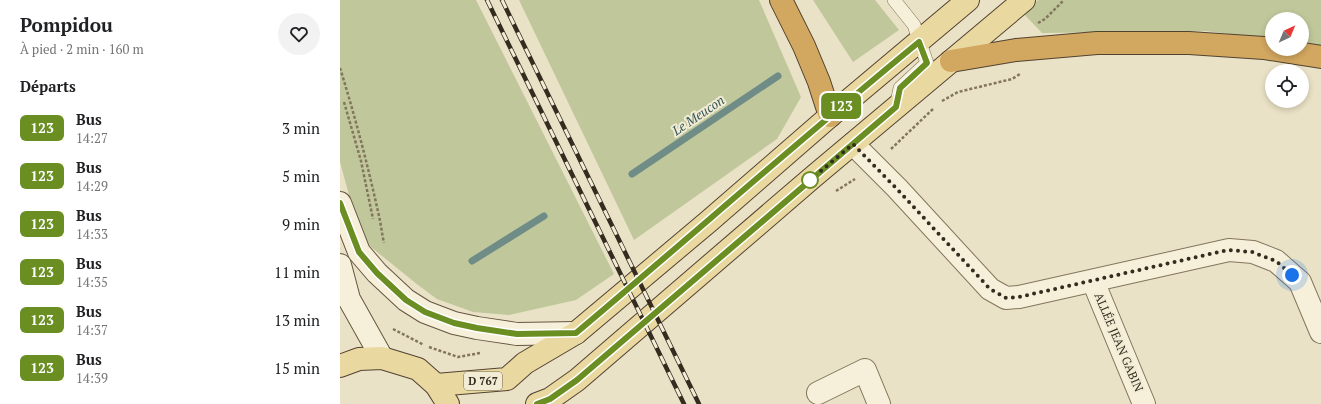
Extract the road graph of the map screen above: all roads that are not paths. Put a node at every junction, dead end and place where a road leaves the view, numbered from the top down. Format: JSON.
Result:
{"nodes":[{"id":1,"x":781,"y":0,"type":"edge"},
{"id":2,"x":894,"y":0,"type":"edge"},
{"id":3,"x":968,"y":0,"type":"edge"},
{"id":4,"x":1024,"y":0,"type":"edge"},
{"id":5,"x":919,"y":42,"type":"junction"},
{"id":6,"x":1321,"y":57,"type":"edge"},
{"id":7,"x":952,"y":61,"type":"junction"},
{"id":8,"x":896,"y":107,"type":"junction"},
{"id":9,"x":830,"y":116,"type":"junction"},
{"id":10,"x":853,"y":144,"type":"junction"},
{"id":11,"x":340,"y":203,"type":"edge"},
{"id":12,"x":340,"y":265,"type":"edge"},
{"id":13,"x":1093,"y":281,"type":"junction"},
{"id":14,"x":1321,"y":332,"type":"edge"},
{"id":15,"x":576,"y":333,"type":"junction"},
{"id":16,"x":382,"y":358,"type":"junction"},
{"id":17,"x":340,"y":366,"type":"edge"},
{"id":18,"x":436,"y":385,"type":"junction"},
{"id":19,"x":818,"y":393,"type":"dead end"},
{"id":20,"x":448,"y":404,"type":"edge"},
{"id":21,"x":537,"y":404,"type":"edge"},
{"id":22,"x":879,"y":404,"type":"edge"},
{"id":23,"x":1144,"y":404,"type":"edge"}],
"edges":[{"from":1,"to":9,"type":"highway"},
{"from":2,"to":5,"type":"lane"},
{"from":3,"to":5,"type":"main road","number":"D 767"},
{"from":4,"to":7,"type":"main road"},
{"from":5,"to":8,"type":"lane"},
{"from":5,"to":9,"type":"main road","number":"D 767"},
{"from":6,"to":7,"type":"highway"},
{"from":7,"to":8,"type":"main road"},
{"from":8,"to":10,"type":"main road"},
{"from":9,"to":15,"type":"main road","number":"D 767"},
{"from":10,"to":13,"type":"street"},
{"from":10,"to":21,"type":"main road"},
{"from":11,"to":15,"type":"street"},
{"from":12,"to":16,"type":"street"},
{"from":13,"to":14,"type":"street"},
{"from":13,"to":23,"type":"street","name":"ALLÉE JEAN GABIN"},
{"from":15,"to":18,"type":"main road","number":"D 767"},
{"from":16,"to":17,"type":"main road"},
{"from":16,"to":18,"type":"main road"},
{"from":18,"to":20,"type":"main road"},
{"from":19,"to":22,"type":"street"}]}
